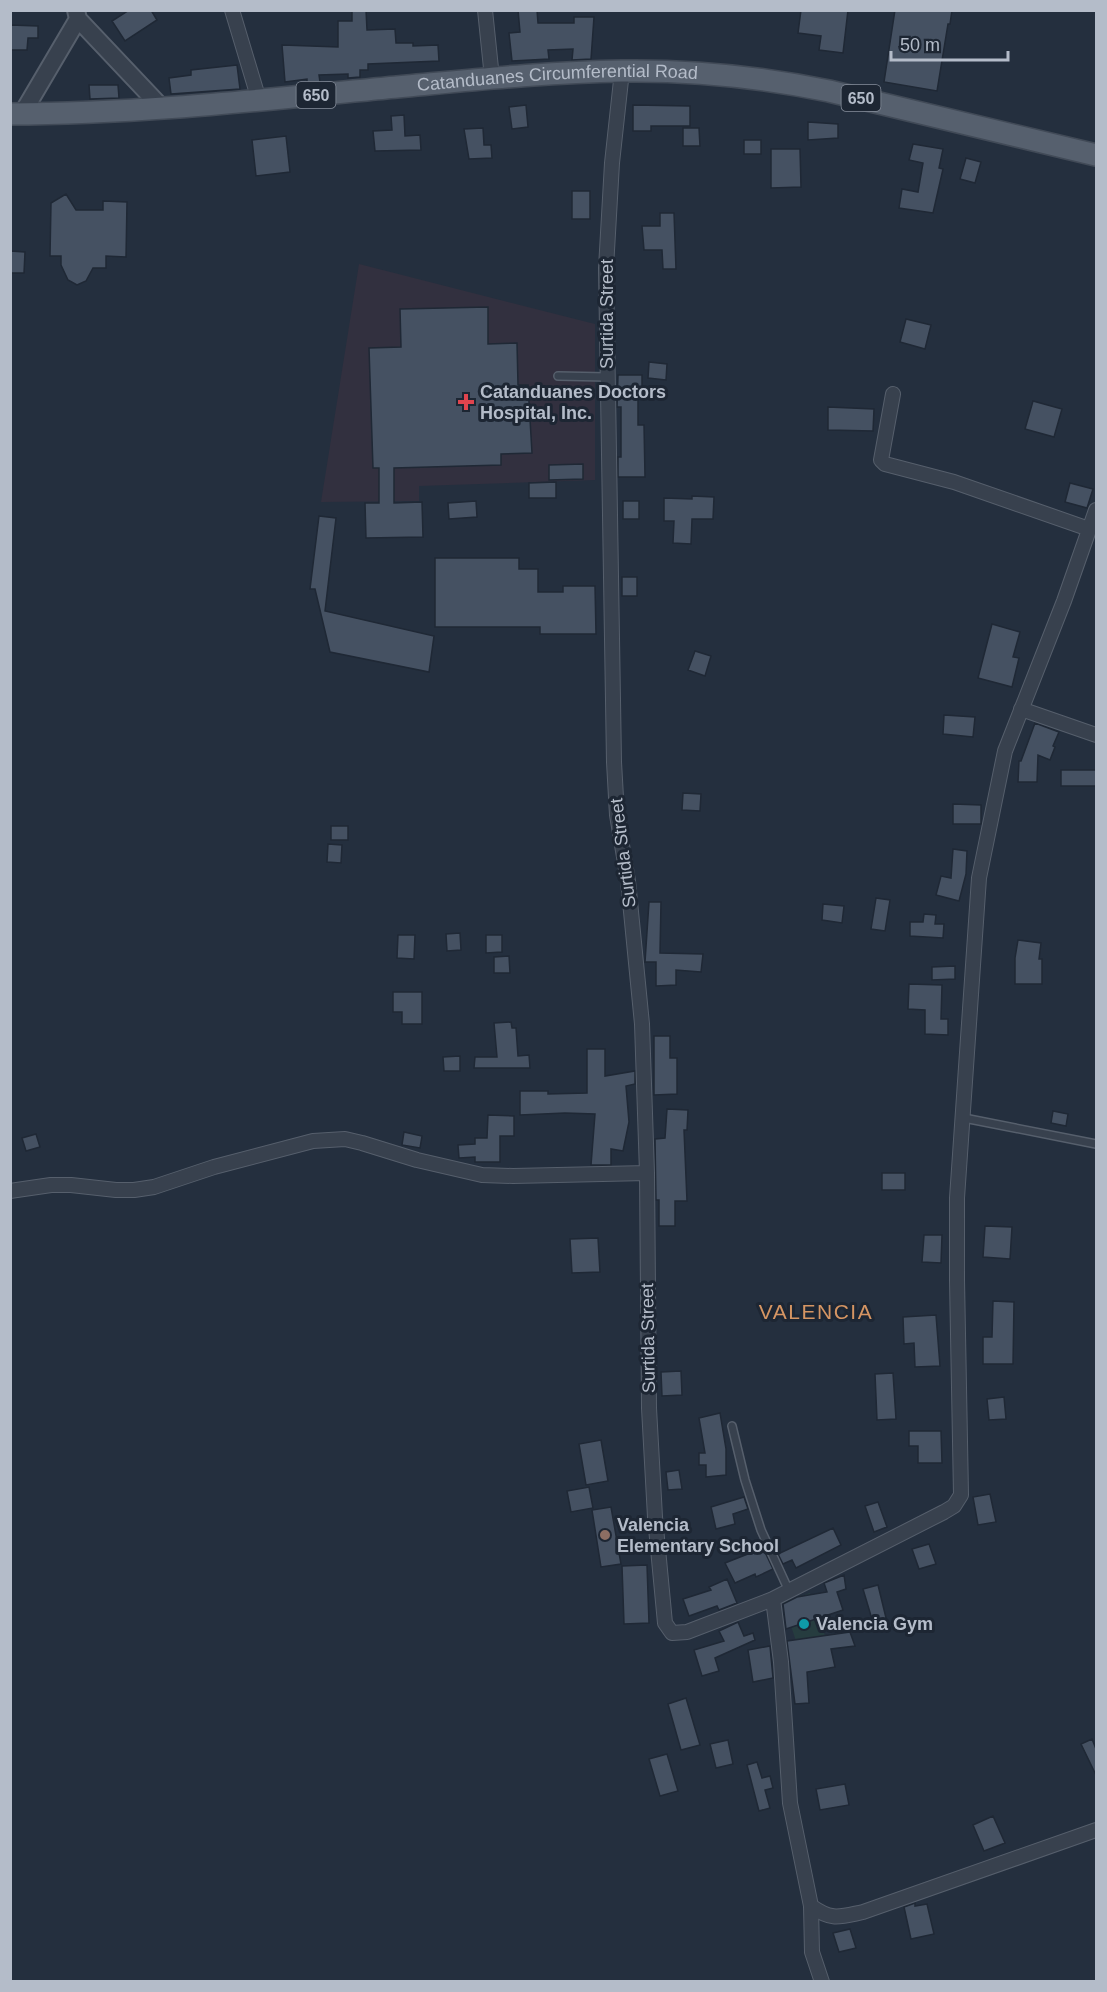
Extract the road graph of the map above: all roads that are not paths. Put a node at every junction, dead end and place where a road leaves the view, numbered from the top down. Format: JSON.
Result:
{"nodes":[{"id":1,"x":232,"y":10,"type":"edge"},
{"id":2,"x":485,"y":10,"type":"edge"},
{"id":3,"x":77,"y":15,"type":"edge"},
{"id":4,"x":621,"y":71,"type":"junction"},
{"id":5,"x":492,"y":78,"type":"junction"},
{"id":6,"x":259,"y":100,"type":"junction"},
{"id":7,"x":163,"y":109,"type":"junction"},
{"id":8,"x":16,"y":114,"type":"edge"},
{"id":9,"x":1096,"y":155,"type":"edge"},
{"id":10,"x":558,"y":376,"type":"dead end"},
{"id":11,"x":607,"y":377,"type":"junction"},
{"id":12,"x":893,"y":394,"type":"dead end"},
{"id":13,"x":1096,"y":510,"type":"edge"},
{"id":14,"x":1089,"y":529,"type":"junction"},
{"id":15,"x":1021,"y":709,"type":"junction"},
{"id":16,"x":1096,"y":735,"type":"edge"},
{"id":17,"x":964,"y":1118,"type":"junction"},
{"id":18,"x":1096,"y":1144,"type":"edge"},
{"id":19,"x":647,"y":1173,"type":"junction"},
{"id":20,"x":10,"y":1191,"type":"edge"},
{"id":21,"x":732,"y":1426,"type":"dead end"},
{"id":22,"x":789,"y":1591,"type":"junction"},
{"id":23,"x":772,"y":1599,"type":"junction"},
{"id":24,"x":1096,"y":1830,"type":"edge"},
{"id":25,"x":810,"y":1906,"type":"junction"},
{"id":26,"x":822,"y":1982,"type":"edge"}],
"edges":[{"from":1,"to":6,"type":"street"},
{"from":2,"to":5,"type":"street"},
{"from":3,"to":7,"type":"street"},
{"from":3,"to":8,"type":"street"},
{"from":4,"to":5,"type":"main road","name":"Catanduanes Circumferential Road","number":"650"},
{"from":4,"to":9,"type":"main road","name":"Catanduanes Circumferential Road","number":"650"},
{"from":4,"to":11,"type":"street","name":"Surtida Street"},
{"from":5,"to":6,"type":"main road","name":"Catanduanes Circumferential Road","number":"650"},
{"from":6,"to":7,"type":"main road","name":"Catanduanes Circumferential Road","number":"650"},
{"from":7,"to":8,"type":"main road","name":"Catanduanes Circumferential Road","number":"650"},
{"from":10,"to":11,"type":"lane"},
{"from":11,"to":19,"type":"street","name":"Surtida Street"},
{"from":12,"to":14,"type":"street"},
{"from":13,"to":14,"type":"street"},
{"from":14,"to":15,"type":"street"},
{"from":15,"to":16,"type":"street"},
{"from":15,"to":17,"type":"street"},
{"from":17,"to":18,"type":"lane"},
{"from":17,"to":22,"type":"street"},
{"from":19,"to":20,"type":"street"},
{"from":19,"to":23,"type":"street","name":"Surtida Street"},
{"from":21,"to":22,"type":"lane"},
{"from":22,"to":23,"type":"street"},
{"from":23,"to":25,"type":"street"},
{"from":24,"to":25,"type":"street"},
{"from":25,"to":26,"type":"street"}]}
